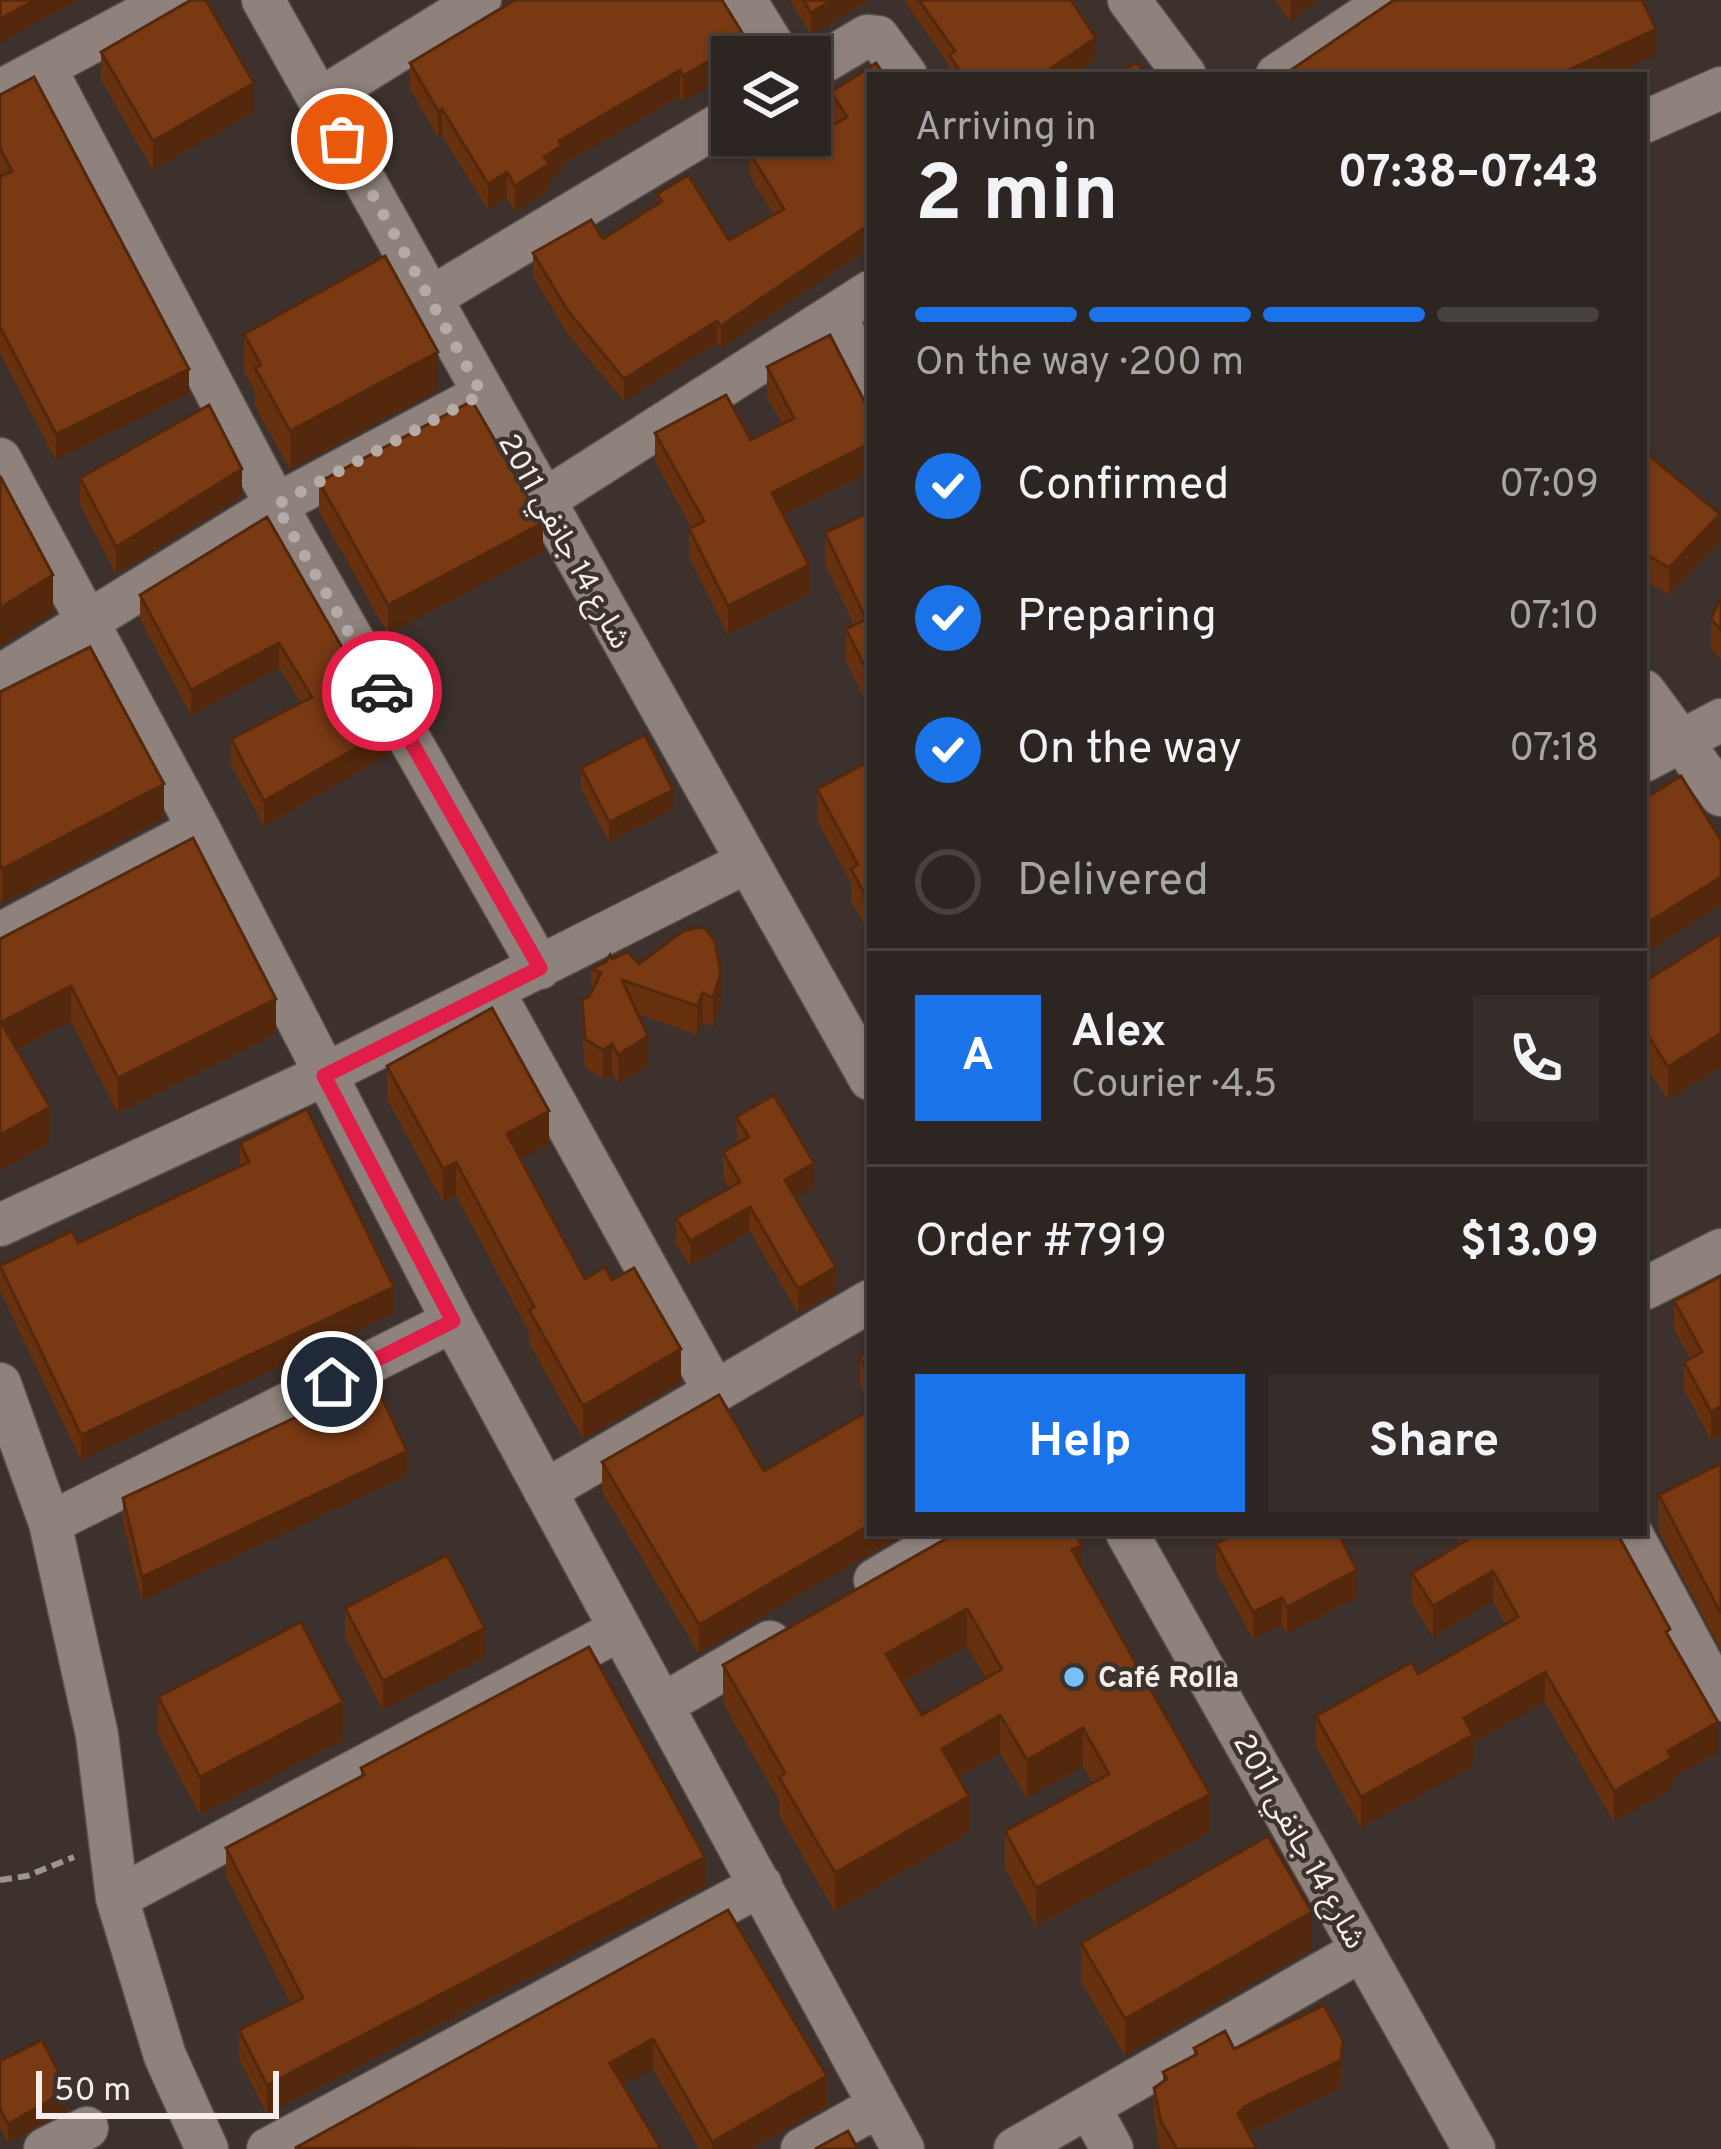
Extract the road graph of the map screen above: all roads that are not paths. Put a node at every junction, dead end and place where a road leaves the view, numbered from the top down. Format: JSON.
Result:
{"nodes":[{"id":1,"x":171,"y":0,"type":"edge"},
{"id":2,"x":263,"y":0,"type":"edge"},
{"id":3,"x":480,"y":0,"type":"edge"},
{"id":4,"x":746,"y":0,"type":"edge"},
{"id":5,"x":1129,"y":0,"type":"edge"},
{"id":6,"x":1390,"y":0,"type":"edge"},
{"id":7,"x":767,"y":36,"type":"edge"},
{"id":8,"x":831,"y":57,"type":"edge"},
{"id":9,"x":45,"y":68,"type":"junction"},
{"id":10,"x":904,"y":72,"type":"edge"},
{"id":11,"x":1183,"y":72,"type":"edge"},
{"id":12,"x":1282,"y":72,"type":"edge"},
{"id":13,"x":1721,"y":88,"type":"edge"},
{"id":14,"x":0,"y":91,"type":"edge"},
{"id":15,"x":320,"y":99,"type":"junction"},
{"id":16,"x":1647,"y":121,"type":"edge"},
{"id":17,"x":711,"y":130,"type":"edge"},
{"id":18,"x":429,"y":299,"type":"junction"},
{"id":19,"x":852,"y":304,"type":"edge"},
{"id":20,"x":867,"y":373,"type":"edge"},
{"id":21,"x":482,"y":394,"type":"junction"},
{"id":22,"x":0,"y":458,"type":"edge"},
{"id":23,"x":543,"y":501,"type":"junction"},
{"id":24,"x":276,"y":505,"type":"junction"},
{"id":25,"x":89,"y":622,"type":"junction"},
{"id":26,"x":0,"y":676,"type":"edge"},
{"id":27,"x":1647,"y":701,"type":"edge"},
{"id":28,"x":1721,"y":720,"type":"edge"},
{"id":29,"x":1662,"y":750,"type":"edge"},
{"id":30,"x":1721,"y":795,"type":"edge"},
{"id":31,"x":199,"y":829,"type":"junction"},
{"id":32,"x":745,"y":863,"type":"junction"},
{"id":33,"x":0,"y":934,"type":"edge"},
{"id":34,"x":540,"y":968,"type":"junction"},
{"id":35,"x":493,"y":992,"type":"junction"},
{"id":36,"x":867,"y":1074,"type":"edge"},
{"id":37,"x":324,"y":1076,"type":"junction"},
{"id":38,"x":0,"y":1225,"type":"edge"},
{"id":39,"x":1721,"y":1250,"type":"edge"},
{"id":40,"x":1647,"y":1287,"type":"edge"},
{"id":41,"x":867,"y":1303,"type":"edge"},
{"id":42,"x":453,"y":1321,"type":"junction"},
{"id":43,"x":0,"y":1384,"type":"edge"},
{"id":44,"x":714,"y":1390,"type":"junction"},
{"id":45,"x":545,"y":1491,"type":"junction"},
{"id":46,"x":50,"y":1523,"type":"junction"},
{"id":47,"x":950,"y":1536,"type":"edge"},
{"id":48,"x":1633,"y":1536,"type":"edge"},
{"id":49,"x":1144,"y":1539,"type":"edge"},
{"id":50,"x":838,"y":1602,"type":"edge"},
{"id":51,"x":799,"y":1624,"type":"edge"},
{"id":52,"x":619,"y":1630,"type":"junction"},
{"id":53,"x":1721,"y":1700,"type":"edge"},
{"id":54,"x":662,"y":1705,"type":"junction"},
{"id":55,"x":761,"y":1885,"type":"junction"},
{"id":56,"x":117,"y":1898,"type":"junction"},
{"id":57,"x":1362,"y":1950,"type":"junction"},
{"id":58,"x":878,"y":2106,"type":"junction"},
{"id":59,"x":1090,"y":2108,"type":"junction"},
{"id":60,"x":87,"y":2128,"type":"dead end"},
{"id":61,"x":45,"y":2149,"type":"edge"},
{"id":62,"x":207,"y":2149,"type":"edge"},
{"id":63,"x":268,"y":2149,"type":"edge"},
{"id":64,"x":802,"y":2149,"type":"edge"},
{"id":65,"x":903,"y":2149,"type":"edge"},
{"id":66,"x":1015,"y":2149,"type":"edge"},
{"id":67,"x":1112,"y":2149,"type":"edge"},
{"id":68,"x":1474,"y":2149,"type":"edge"}],
"edges":[{"from":1,"to":9,"type":"street"},
{"from":2,"to":15,"type":"street","name":"شارع 14 جانفي 2011"},
{"from":3,"to":15,"type":"street"},
{"from":4,"to":7,"type":"street"},
{"from":5,"to":11,"type":"street"},
{"from":6,"to":12,"type":"street"},
{"from":8,"to":10,"type":"street"},
{"from":9,"to":14,"type":"street"},
{"from":9,"to":24,"type":"street"},
{"from":13,"to":16,"type":"street"},
{"from":15,"to":18,"type":"street","name":"شارع 14 جانفي 2011"},
{"from":17,"to":18,"type":"street"},
{"from":18,"to":21,"type":"street","name":"شارع 14 جانفي 2011"},
{"from":19,"to":20,"type":"street"},
{"from":19,"to":23,"type":"street"},
{"from":21,"to":23,"type":"street","name":"شارع 14 جانفي 2011"},
{"from":21,"to":24,"type":"street"},
{"from":22,"to":25,"type":"street"},
{"from":23,"to":32,"type":"street","name":"شارع 14 جانفي 2011"},
{"from":24,"to":25,"type":"street"},
{"from":24,"to":34,"type":"street"},
{"from":25,"to":26,"type":"street"},
{"from":25,"to":31,"type":"street"},
{"from":27,"to":29,"type":"street"},
{"from":28,"to":29,"type":"street"},
{"from":29,"to":30,"type":"street"},
{"from":31,"to":33,"type":"street"},
{"from":31,"to":37,"type":"street"},
{"from":32,"to":34,"type":"street"},
{"from":32,"to":36,"type":"street","name":"شارع 14 جانفي 2011"},
{"from":34,"to":35,"type":"street"},
{"from":35,"to":37,"type":"street"},
{"from":35,"to":44,"type":"street"},
{"from":37,"to":38,"type":"street"},
{"from":37,"to":42,"type":"street"},
{"from":39,"to":40,"type":"street"},
{"from":41,"to":44,"type":"street"},
{"from":42,"to":45,"type":"street"},
{"from":42,"to":46,"type":"street"},
{"from":43,"to":46,"type":"street"},
{"from":44,"to":45,"type":"street"},
{"from":45,"to":52,"type":"street"},
{"from":46,"to":56,"type":"street"},
{"from":47,"to":50,"type":"street"},
{"from":48,"to":53,"type":"street"},
{"from":49,"to":57,"type":"street","name":"شارع 14 جانفي 2011"},
{"from":51,"to":54,"type":"street"},
{"from":52,"to":54,"type":"street"},
{"from":52,"to":56,"type":"street"},
{"from":54,"to":55,"type":"street"},
{"from":55,"to":58,"type":"street"},
{"from":55,"to":63,"type":"street"},
{"from":56,"to":62,"type":"street"},
{"from":57,"to":59,"type":"street"},
{"from":57,"to":68,"type":"street","name":"شارع 14 جانفي 2011"},
{"from":58,"to":64,"type":"street"},
{"from":58,"to":65,"type":"street"},
{"from":59,"to":66,"type":"street"},
{"from":59,"to":67,"type":"street"},
{"from":60,"to":61,"type":"street"}]}
